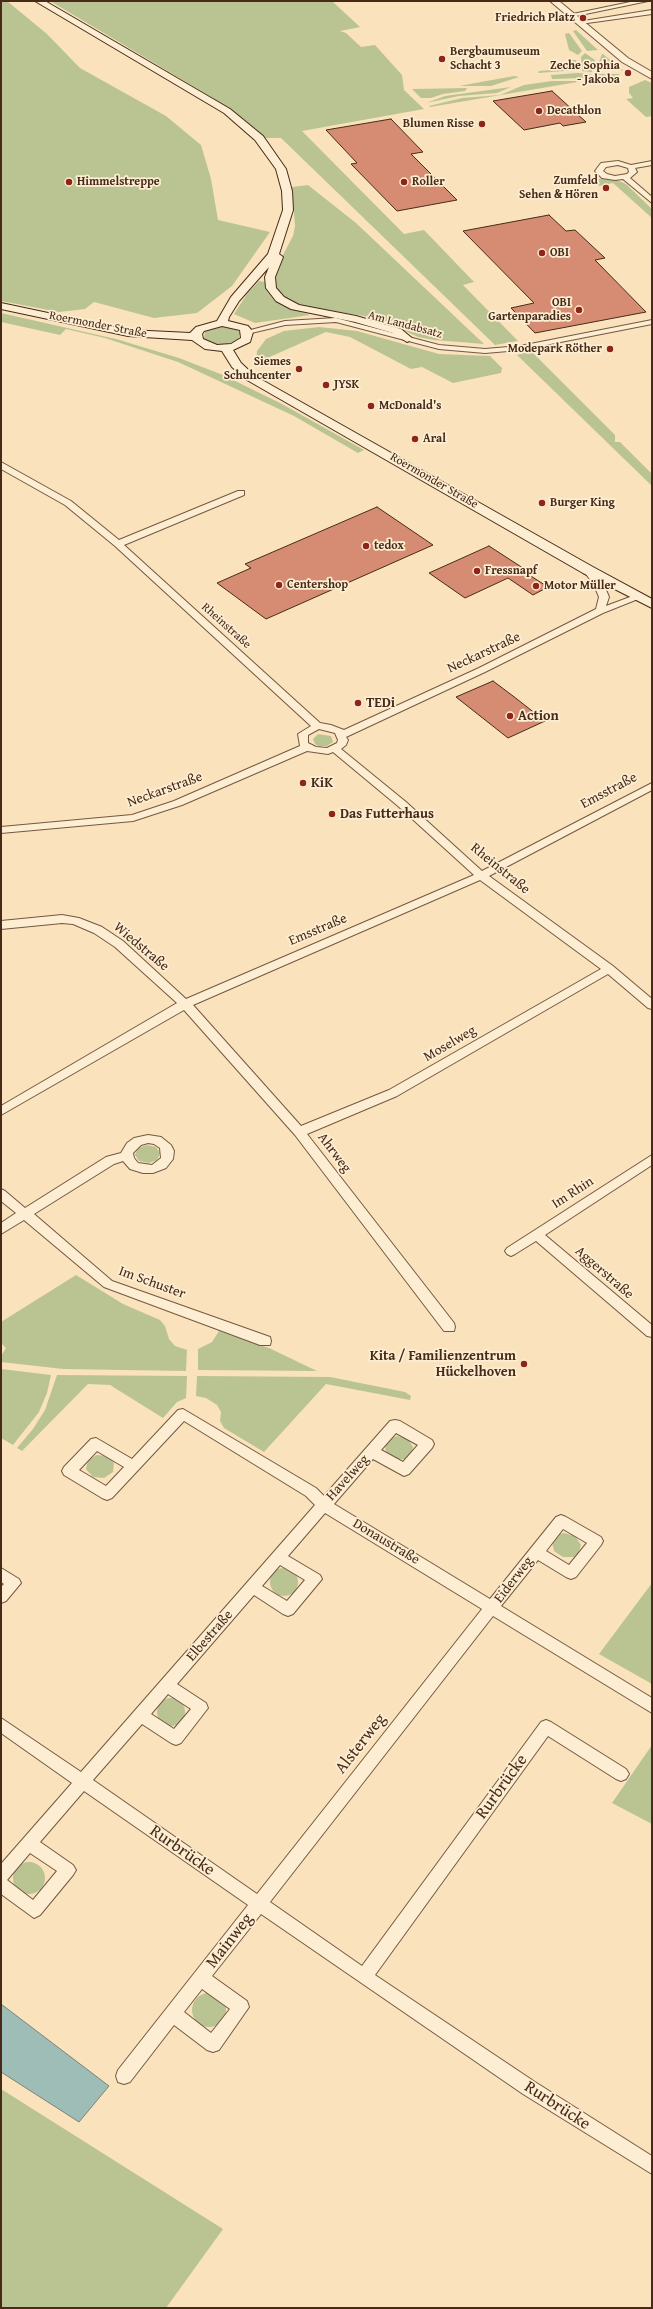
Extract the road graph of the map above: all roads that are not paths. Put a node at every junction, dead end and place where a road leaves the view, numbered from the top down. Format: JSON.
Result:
{"nodes":[{"id":1,"x":39,"y":1,"type":"edge"},
{"id":2,"x":554,"y":1,"type":"edge"},
{"id":3,"x":645,"y":1,"type":"edge"},
{"id":4,"x":652,"y":12,"type":"edge"},
{"id":5,"x":571,"y":15,"type":"junction"},
{"id":6,"x":580,"y":22,"type":"junction"},
{"id":7,"x":652,"y":76,"type":"edge"},
{"id":8,"x":652,"y":163,"type":"edge"},
{"id":9,"x":631,"y":167,"type":"junction"},
{"id":10,"x":625,"y":177,"type":"junction"},
{"id":11,"x":652,"y":201,"type":"edge"},
{"id":12,"x":287,"y":217,"type":"junction"},
{"id":13,"x":1,"y":306,"type":"edge"},
{"id":14,"x":652,"y":322,"type":"edge"},
{"id":15,"x":222,"y":323,"type":"junction"},
{"id":16,"x":247,"y":332,"type":"junction"},
{"id":17,"x":196,"y":337,"type":"junction"},
{"id":18,"x":407,"y":339,"type":"junction"},
{"id":19,"x":226,"y":348,"type":"junction"},
{"id":20,"x":1,"y":465,"type":"edge"},
{"id":21,"x":241,"y":493,"type":"dead end"},
{"id":22,"x":118,"y":544,"type":"junction"},
{"id":23,"x":588,"y":570,"type":"junction"},
{"id":24,"x":638,"y":597,"type":"junction"},
{"id":25,"x":652,"y":604,"type":"edge"},
{"id":26,"x":600,"y":611,"type":"junction"},
{"id":27,"x":317,"y":726,"type":"junction"},
{"id":28,"x":342,"y":735,"type":"junction"},
{"id":29,"x":307,"y":748,"type":"junction"},
{"id":30,"x":335,"y":749,"type":"junction"},
{"id":31,"x":652,"y":786,"type":"edge"},
{"id":32,"x":1,"y":830,"type":"edge"},
{"id":33,"x":480,"y":876,"type":"junction"},
{"id":34,"x":1,"y":925,"type":"edge"},
{"id":35,"x":609,"y":969,"type":"junction"},
{"id":36,"x":185,"y":1004,"type":"junction"},
{"id":37,"x":652,"y":1005,"type":"edge"},
{"id":38,"x":1,"y":1111,"type":"edge"},
{"id":39,"x":299,"y":1132,"type":"junction"},
{"id":40,"x":128,"y":1156,"type":"dead end"},
{"id":41,"x":652,"y":1159,"type":"edge"},
{"id":42,"x":1,"y":1194,"type":"edge"},
{"id":43,"x":24,"y":1215,"type":"junction"},
{"id":44,"x":1,"y":1229,"type":"edge"},
{"id":45,"x":537,"y":1235,"type":"junction"},
{"id":46,"x":511,"y":1251,"type":"dead end"},
{"id":47,"x":449,"y":1327,"type":"dead end"},
{"id":48,"x":652,"y":1332,"type":"edge"},
{"id":49,"x":265,"y":1341,"type":"dead end"},
{"id":50,"x":372,"y":1451,"type":"dead end"},
{"id":51,"x":133,"y":1466,"type":"dead end"},
{"id":52,"x":324,"y":1505,"type":"junction"},
{"id":53,"x":536,"y":1552,"type":"dead end"},
{"id":54,"x":279,"y":1557,"type":"junction"},
{"id":55,"x":1,"y":1574,"type":"edge"},
{"id":56,"x":252,"y":1587,"type":"junction"},
{"id":57,"x":1,"y":1597,"type":"edge"},
{"id":58,"x":492,"y":1607,"type":"junction"},
{"id":59,"x":167,"y":1685,"type":"junction"},
{"id":60,"x":652,"y":1706,"type":"edge"},
{"id":61,"x":141,"y":1714,"type":"junction"},
{"id":62,"x":1,"y":1725,"type":"edge"},
{"id":63,"x":621,"y":1774,"type":"dead end"},
{"id":64,"x":82,"y":1781,"type":"junction"},
{"id":65,"x":29,"y":1843,"type":"junction"},
{"id":66,"x":1,"y":1875,"type":"edge"},
{"id":67,"x":1,"y":1886,"type":"edge"},
{"id":68,"x":259,"y":1904,"type":"junction"},
{"id":69,"x":364,"y":1976,"type":"junction"},
{"id":70,"x":201,"y":1978,"type":"junction"},
{"id":71,"x":173,"y":2014,"type":"junction"},
{"id":72,"x":124,"y":2076,"type":"dead end"},
{"id":73,"x":652,"y":2166,"type":"edge"}],
"edges":[{"from":1,"to":12,"type":"main road"},
{"from":2,"to":5,"type":"street"},
{"from":3,"to":5,"type":"street"},
{"from":4,"to":6,"type":"street"},
{"from":5,"to":6,"type":"street"},
{"from":6,"to":7,"type":"street"},
{"from":8,"to":9,"type":"street"},
{"from":9,"to":10,"type":"street"},
{"from":9,"to":10,"type":"street"},
{"from":10,"to":11,"type":"street"},
{"from":12,"to":15,"type":"main road"},
{"from":12,"to":18,"type":"main road"},
{"from":13,"to":17,"type":"main road","name":"Roermonder Straße"},
{"from":14,"to":18,"type":"street","name":"Am Landabsatz"},
{"from":15,"to":16,"type":"main road"},
{"from":15,"to":17,"type":"main road"},
{"from":16,"to":18,"type":"street","name":"Am Landabsatz"},
{"from":16,"to":19,"type":"main road"},
{"from":17,"to":19,"type":"main road"},
{"from":19,"to":23,"type":"main road","name":"Roermonder Straße"},
{"from":20,"to":22,"type":"street","name":"Rheinstraße"},
{"from":21,"to":22,"type":"street"},
{"from":22,"to":27,"type":"street","name":"Rheinstraße"},
{"from":23,"to":24,"type":"main road","name":"Roermonder Straße"},
{"from":23,"to":26,"type":"street"},
{"from":24,"to":25,"type":"main road","name":"Roermonder Straße"},
{"from":24,"to":26,"type":"street","name":"Neckarstraße"},
{"from":26,"to":28,"type":"street","name":"Neckarstraße"},
{"from":27,"to":28,"type":"street"},
{"from":27,"to":29,"type":"street"},
{"from":28,"to":30,"type":"street"},
{"from":29,"to":30,"type":"street"},
{"from":29,"to":32,"type":"street","name":"Neckarstraße"},
{"from":30,"to":33,"type":"street","name":"Rheinstraße"},
{"from":31,"to":33,"type":"street","name":"Emsstraße"},
{"from":33,"to":35,"type":"street","name":"Rheinstraße"},
{"from":33,"to":36,"type":"street","name":"Emsstraße"},
{"from":34,"to":36,"type":"street","name":"Wiedstraße"},
{"from":35,"to":37,"type":"street","name":"Rheinstraße"},
{"from":35,"to":39,"type":"street","name":"Moselweg"},
{"from":36,"to":38,"type":"street","name":"Emsstraße"},
{"from":36,"to":39,"type":"street","name":"Ahrweg"},
{"from":39,"to":47,"type":"street","name":"Ahrweg"},
{"from":40,"to":43,"type":"street"},
{"from":41,"to":45,"type":"street","name":"Im Rhin"},
{"from":42,"to":43,"type":"street","name":"Im Schuster"},
{"from":43,"to":44,"type":"street"},
{"from":43,"to":49,"type":"street","name":"Im Schuster"},
{"from":45,"to":46,"type":"street","name":"Im Rhin"},
{"from":45,"to":48,"type":"street","name":"Aggerstraße"},
{"from":50,"to":52,"type":"street","name":"Havelweg"},
{"from":51,"to":52,"type":"street","name":"Donaustraße"},
{"from":52,"to":54,"type":"street","name":"Elbestraße"},
{"from":52,"to":58,"type":"street","name":"Donaustraße"},
{"from":53,"to":58,"type":"street","name":"Eiderweg"},
{"from":54,"to":56,"type":"street","name":"Elbestraße"},
{"from":54,"to":56,"type":"street"},
{"from":55,"to":57,"type":"street"},
{"from":56,"to":59,"type":"street","name":"Elbestraße"},
{"from":58,"to":60,"type":"street","name":"Donaustraße"},
{"from":58,"to":68,"type":"street","name":"Alsterweg"},
{"from":59,"to":61,"type":"street","name":"Elbestraße"},
{"from":59,"to":61,"type":"street"},
{"from":61,"to":64,"type":"street","name":"Elbestraße"},
{"from":62,"to":64,"type":"street","name":"Rurbrücke"},
{"from":63,"to":69,"type":"street","name":"Rurbrücke"},
{"from":64,"to":65,"type":"street","name":"Elbestraße"},
{"from":64,"to":68,"type":"street","name":"Rurbrücke"},
{"from":65,"to":66,"type":"street","name":"Elbestraße"},
{"from":65,"to":67,"type":"street"},
{"from":68,"to":69,"type":"street","name":"Rurbrücke"},
{"from":68,"to":70,"type":"street","name":"Mainweg"},
{"from":69,"to":73,"type":"street","name":"Rurbrücke"},
{"from":70,"to":71,"type":"street","name":"Mainweg"},
{"from":70,"to":71,"type":"street","name":"Mainweg"},
{"from":71,"to":72,"type":"street","name":"Mainweg"}]}
